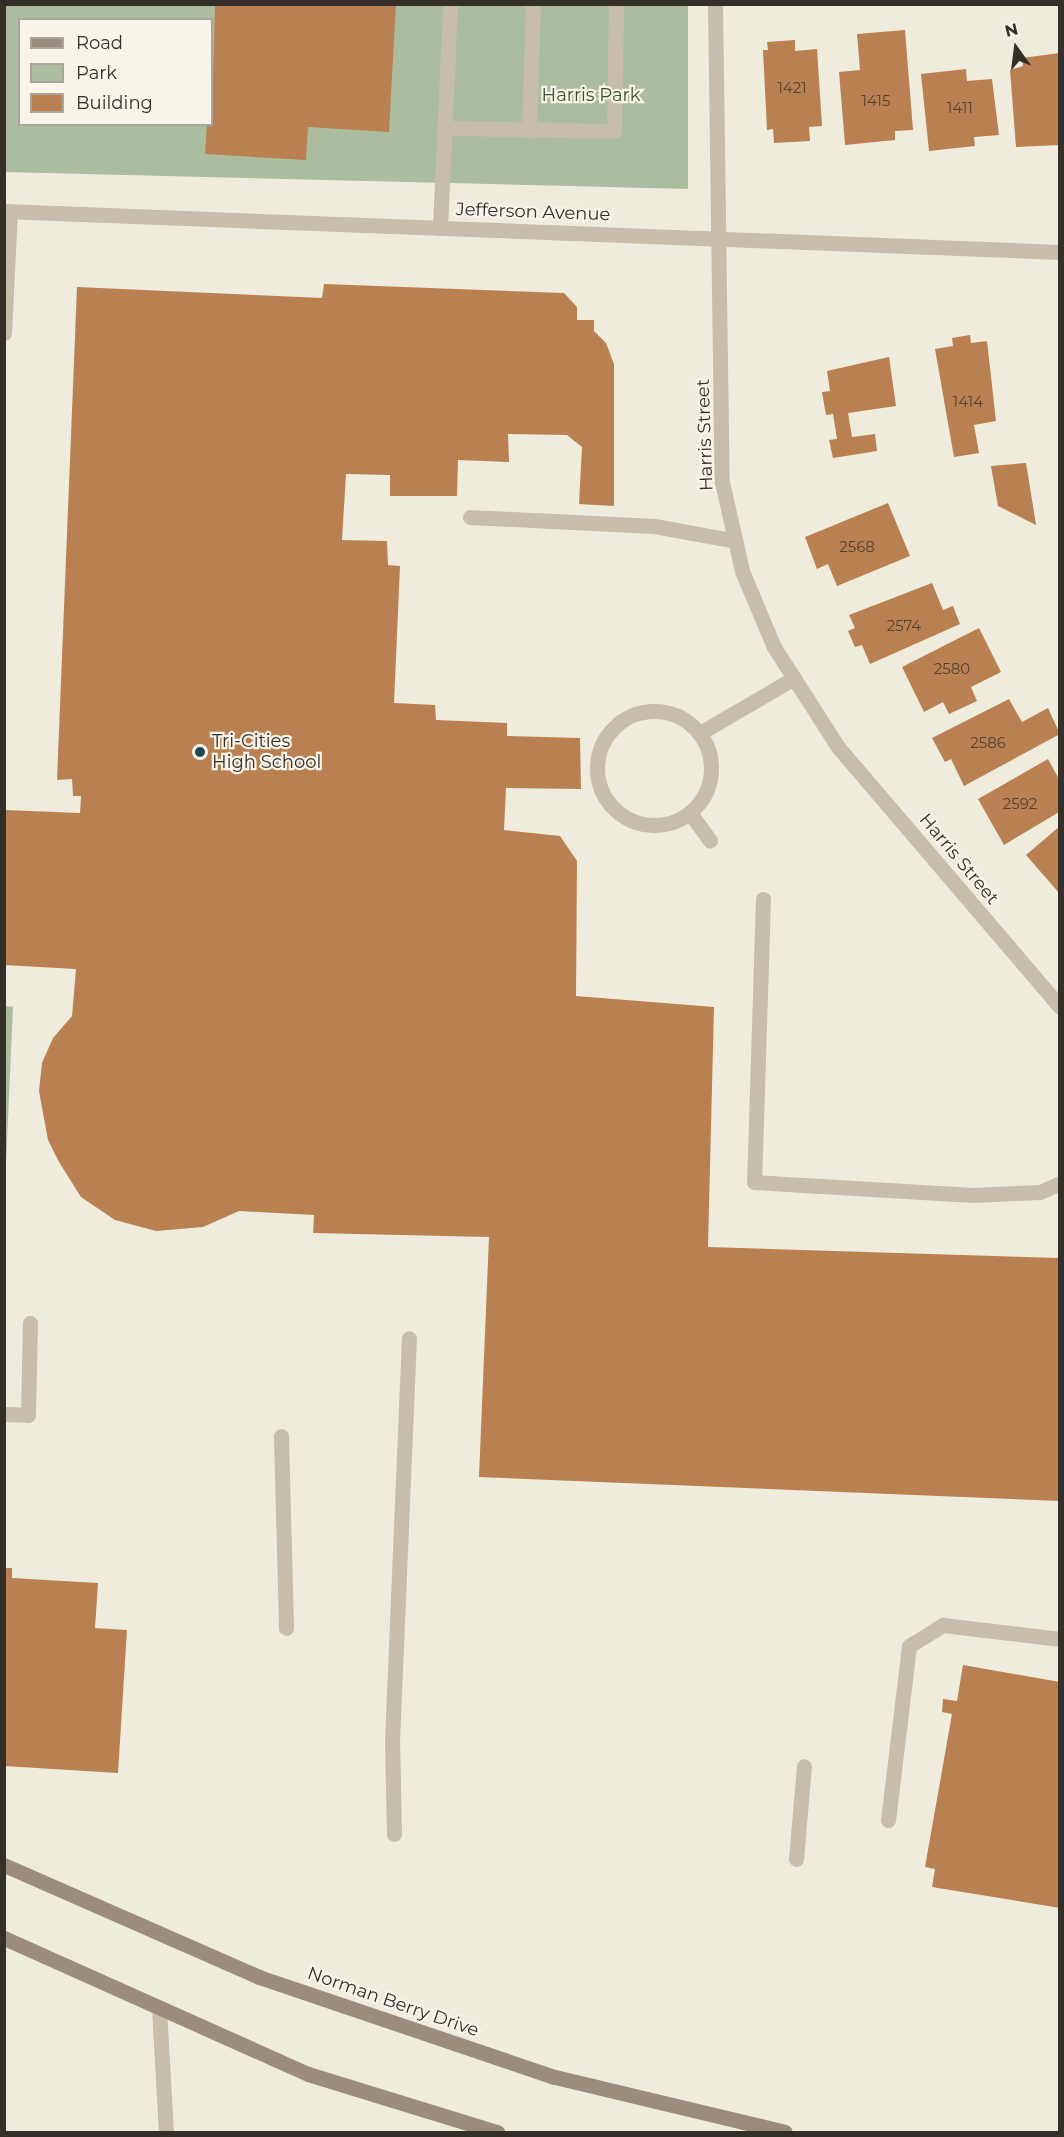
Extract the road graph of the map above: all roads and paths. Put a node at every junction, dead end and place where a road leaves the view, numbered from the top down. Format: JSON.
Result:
{"nodes":[{"id":1,"x":450,"y":4,"type":"edge"},
{"id":2,"x":532,"y":4,"type":"edge"},
{"id":3,"x":616,"y":4,"type":"edge"},
{"id":4,"x":715,"y":4,"type":"edge"},
{"id":5,"x":446,"y":128,"type":"junction"},
{"id":6,"x":529,"y":131,"type":"junction"},
{"id":7,"x":7,"y":211,"type":"edge"},
{"id":8,"x":440,"y":228,"type":"junction"},
{"id":9,"x":717,"y":238,"type":"junction"},
{"id":10,"x":1059,"y":252,"type":"edge"},
{"id":11,"x":4,"y":333,"type":"edge"},
{"id":12,"x":470,"y":517,"type":"dead end"},
{"id":13,"x":736,"y":542,"type":"junction"},
{"id":14,"x":794,"y":678,"type":"junction"},
{"id":15,"x":700,"y":733,"type":"junction"},
{"id":16,"x":690,"y":813,"type":"junction"},
{"id":17,"x":710,"y":841,"type":"dead end"},
{"id":18,"x":763,"y":899,"type":"dead end"},
{"id":19,"x":1059,"y":1007,"type":"edge"},
{"id":20,"x":1059,"y":1183,"type":"edge"},
{"id":21,"x":30,"y":1323,"type":"dead end"},
{"id":22,"x":409,"y":1338,"type":"dead end"},
{"id":23,"x":4,"y":1414,"type":"edge"},
{"id":24,"x":281,"y":1436,"type":"dead end"},
{"id":25,"x":286,"y":1628,"type":"dead end"},
{"id":26,"x":1059,"y":1639,"type":"edge"},
{"id":27,"x":804,"y":1766,"type":"dead end"},
{"id":28,"x":888,"y":1820,"type":"dead end"},
{"id":29,"x":394,"y":1834,"type":"dead end"},
{"id":30,"x":796,"y":1859,"type":"dead end"},
{"id":31,"x":4,"y":1865,"type":"edge"},
{"id":32,"x":4,"y":1938,"type":"edge"},
{"id":33,"x":159,"y":2008,"type":"junction"},
{"id":34,"x":166,"y":2133,"type":"edge"},
{"id":35,"x":497,"y":2133,"type":"edge"},
{"id":36,"x":785,"y":2133,"type":"edge"}],
"edges":[{"from":1,"to":5,"type":"street"},
{"from":2,"to":6,"type":"street"},
{"from":3,"to":6,"type":"street"},
{"from":4,"to":9,"type":"street","name":"Harris Street"},
{"from":5,"to":6,"type":"street"},
{"from":5,"to":8,"type":"street"},
{"from":7,"to":8,"type":"street","name":"Jefferson Avenue"},
{"from":7,"to":11,"type":"street"},
{"from":8,"to":9,"type":"street","name":"Jefferson Avenue"},
{"from":9,"to":10,"type":"street","name":"Jefferson Avenue"},
{"from":9,"to":13,"type":"street","name":"Harris Street"},
{"from":12,"to":13,"type":"street"},
{"from":13,"to":14,"type":"street","name":"Harris Street"},
{"from":14,"to":15,"type":"street"},
{"from":14,"to":19,"type":"street","name":"Harris Street"},
{"from":15,"to":16,"type":"street"},
{"from":15,"to":16,"type":"street"},
{"from":16,"to":17,"type":"street"},
{"from":18,"to":20,"type":"street"},
{"from":21,"to":23,"type":"street"},
{"from":22,"to":29,"type":"street"},
{"from":24,"to":25,"type":"street"},
{"from":26,"to":28,"type":"street"},
{"from":27,"to":30,"type":"street"},
{"from":31,"to":36,"type":"main road","name":"Norman Berry Drive"},
{"from":32,"to":33,"type":"main road"},
{"from":33,"to":34,"type":"street"},
{"from":33,"to":35,"type":"main road"}]}
